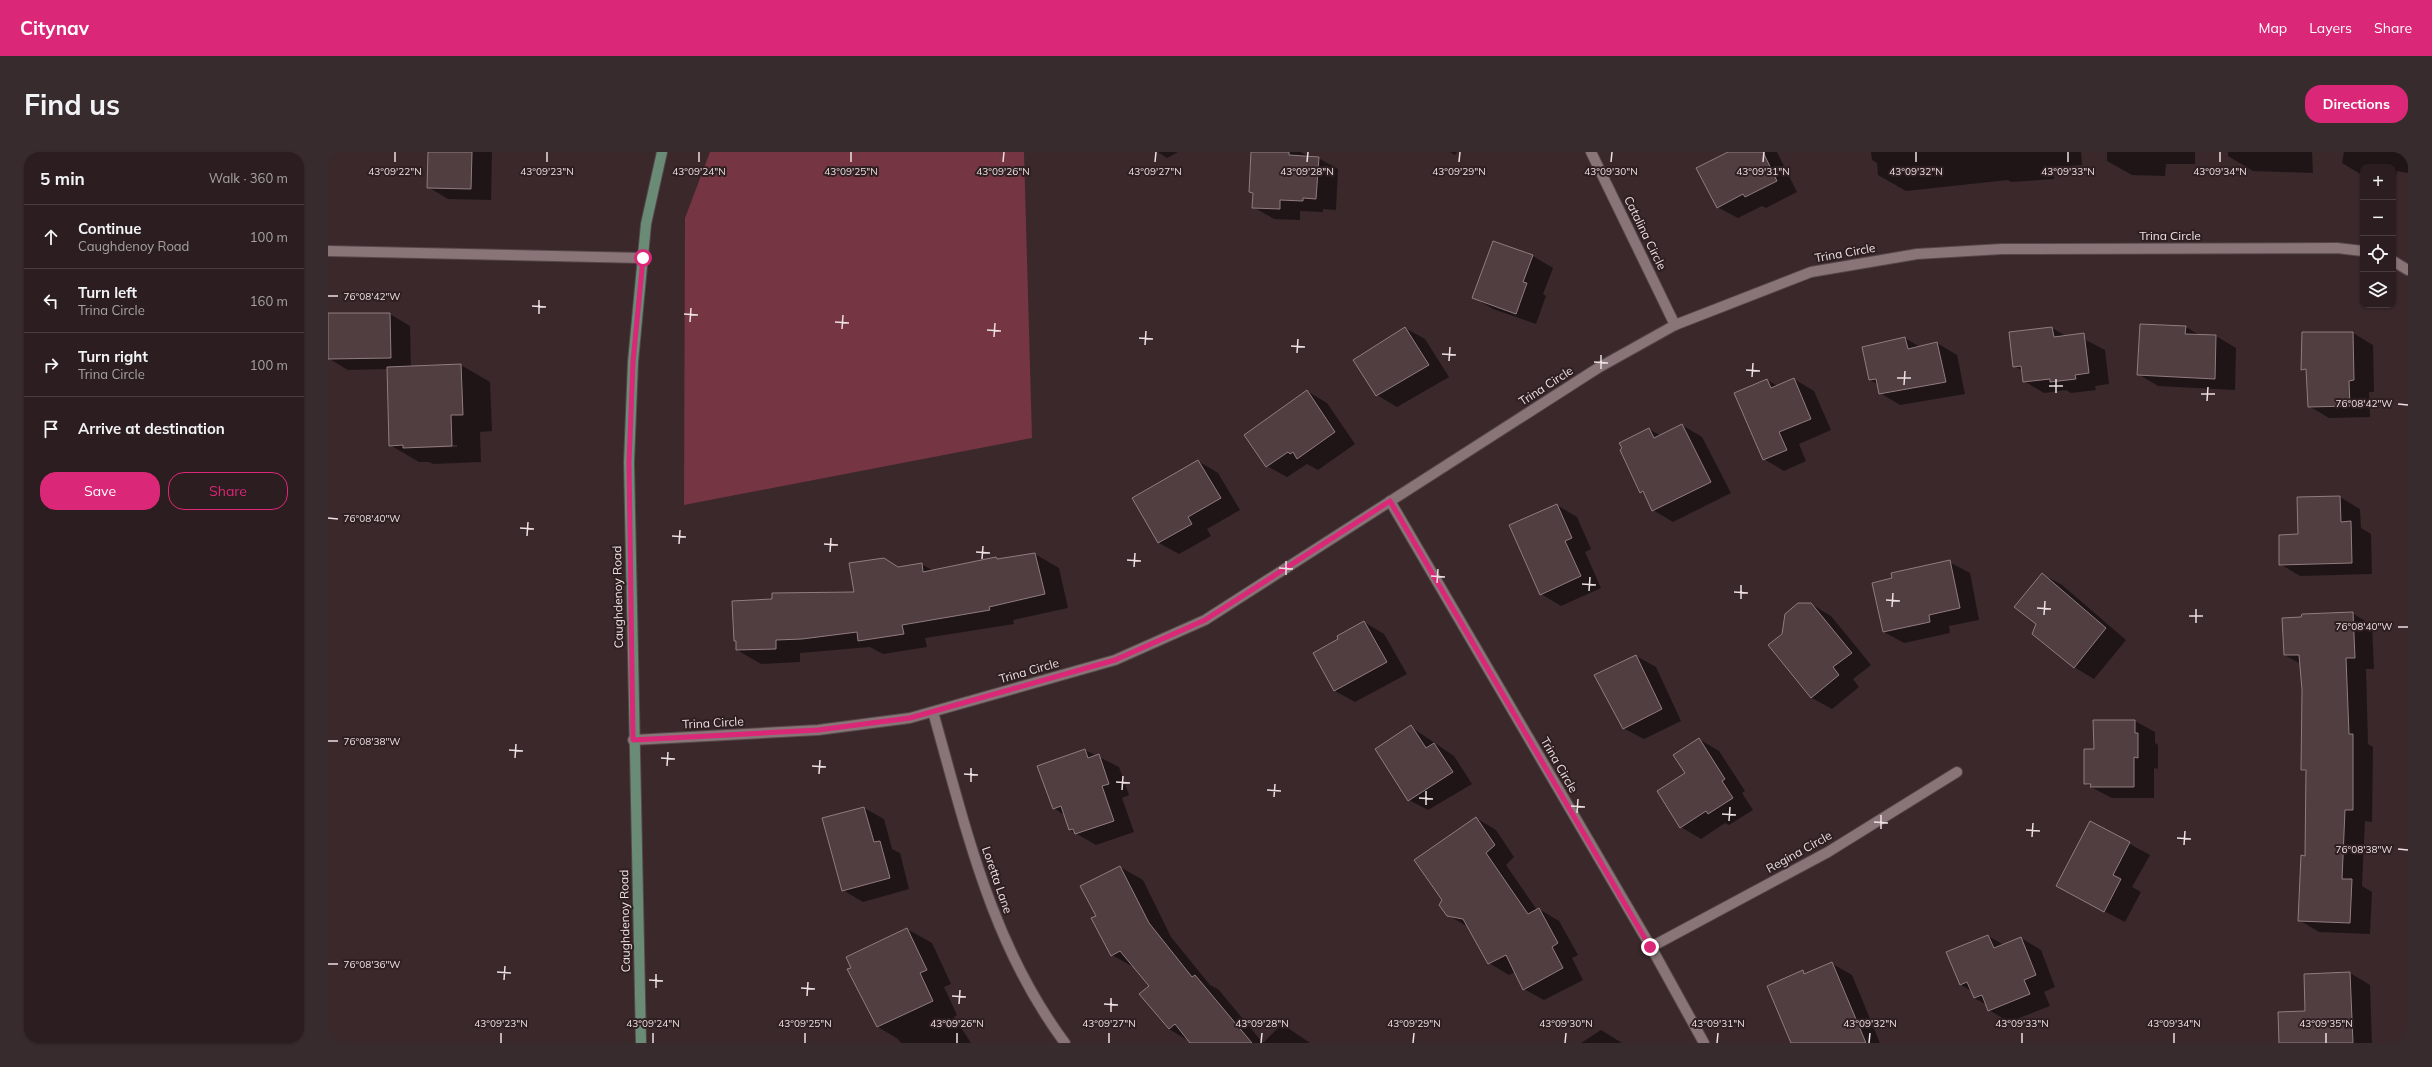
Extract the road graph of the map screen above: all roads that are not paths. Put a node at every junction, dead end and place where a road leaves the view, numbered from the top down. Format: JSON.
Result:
{"nodes":[{"id":1,"x":662,"y":152,"type":"edge"},
{"id":2,"x":1591,"y":152,"type":"edge"},
{"id":3,"x":328,"y":251,"type":"edge"},
{"id":4,"x":2360,"y":252,"type":"edge"},
{"id":5,"x":643,"y":258,"type":"junction"},
{"id":6,"x":2396,"y":263,"type":"edge"},
{"id":7,"x":2408,"y":270,"type":"edge"},
{"id":8,"x":1675,"y":325,"type":"junction"},
{"id":9,"x":1390,"y":501,"type":"junction"},
{"id":10,"x":933,"y":712,"type":"junction"},
{"id":11,"x":633,"y":740,"type":"junction"},
{"id":12,"x":1956,"y":772,"type":"dead end"},
{"id":13,"x":1650,"y":947,"type":"junction"},
{"id":14,"x":641,"y":1043,"type":"edge"},
{"id":15,"x":1064,"y":1043,"type":"edge"},
{"id":16,"x":1704,"y":1043,"type":"edge"}],
"edges":[{"from":1,"to":5,"type":"street","name":"Caughdenoy Road"},
{"from":2,"to":8,"type":"street","name":"Catalina Circle"},
{"from":3,"to":5,"type":"street"},
{"from":4,"to":8,"type":"street","name":"Trina Circle"},
{"from":5,"to":11,"type":"street","name":"Caughdenoy Road"},
{"from":6,"to":7,"type":"street"},
{"from":8,"to":9,"type":"street","name":"Trina Circle"},
{"from":9,"to":10,"type":"street","name":"Trina Circle"},
{"from":9,"to":13,"type":"street","name":"Trina Circle"},
{"from":10,"to":11,"type":"street","name":"Trina Circle"},
{"from":10,"to":15,"type":"street","name":"Loretta Lane"},
{"from":11,"to":14,"type":"street","name":"Caughdenoy Road"},
{"from":12,"to":13,"type":"street","name":"Regina Circle"},
{"from":13,"to":16,"type":"street","name":"Trina Circle"}]}
